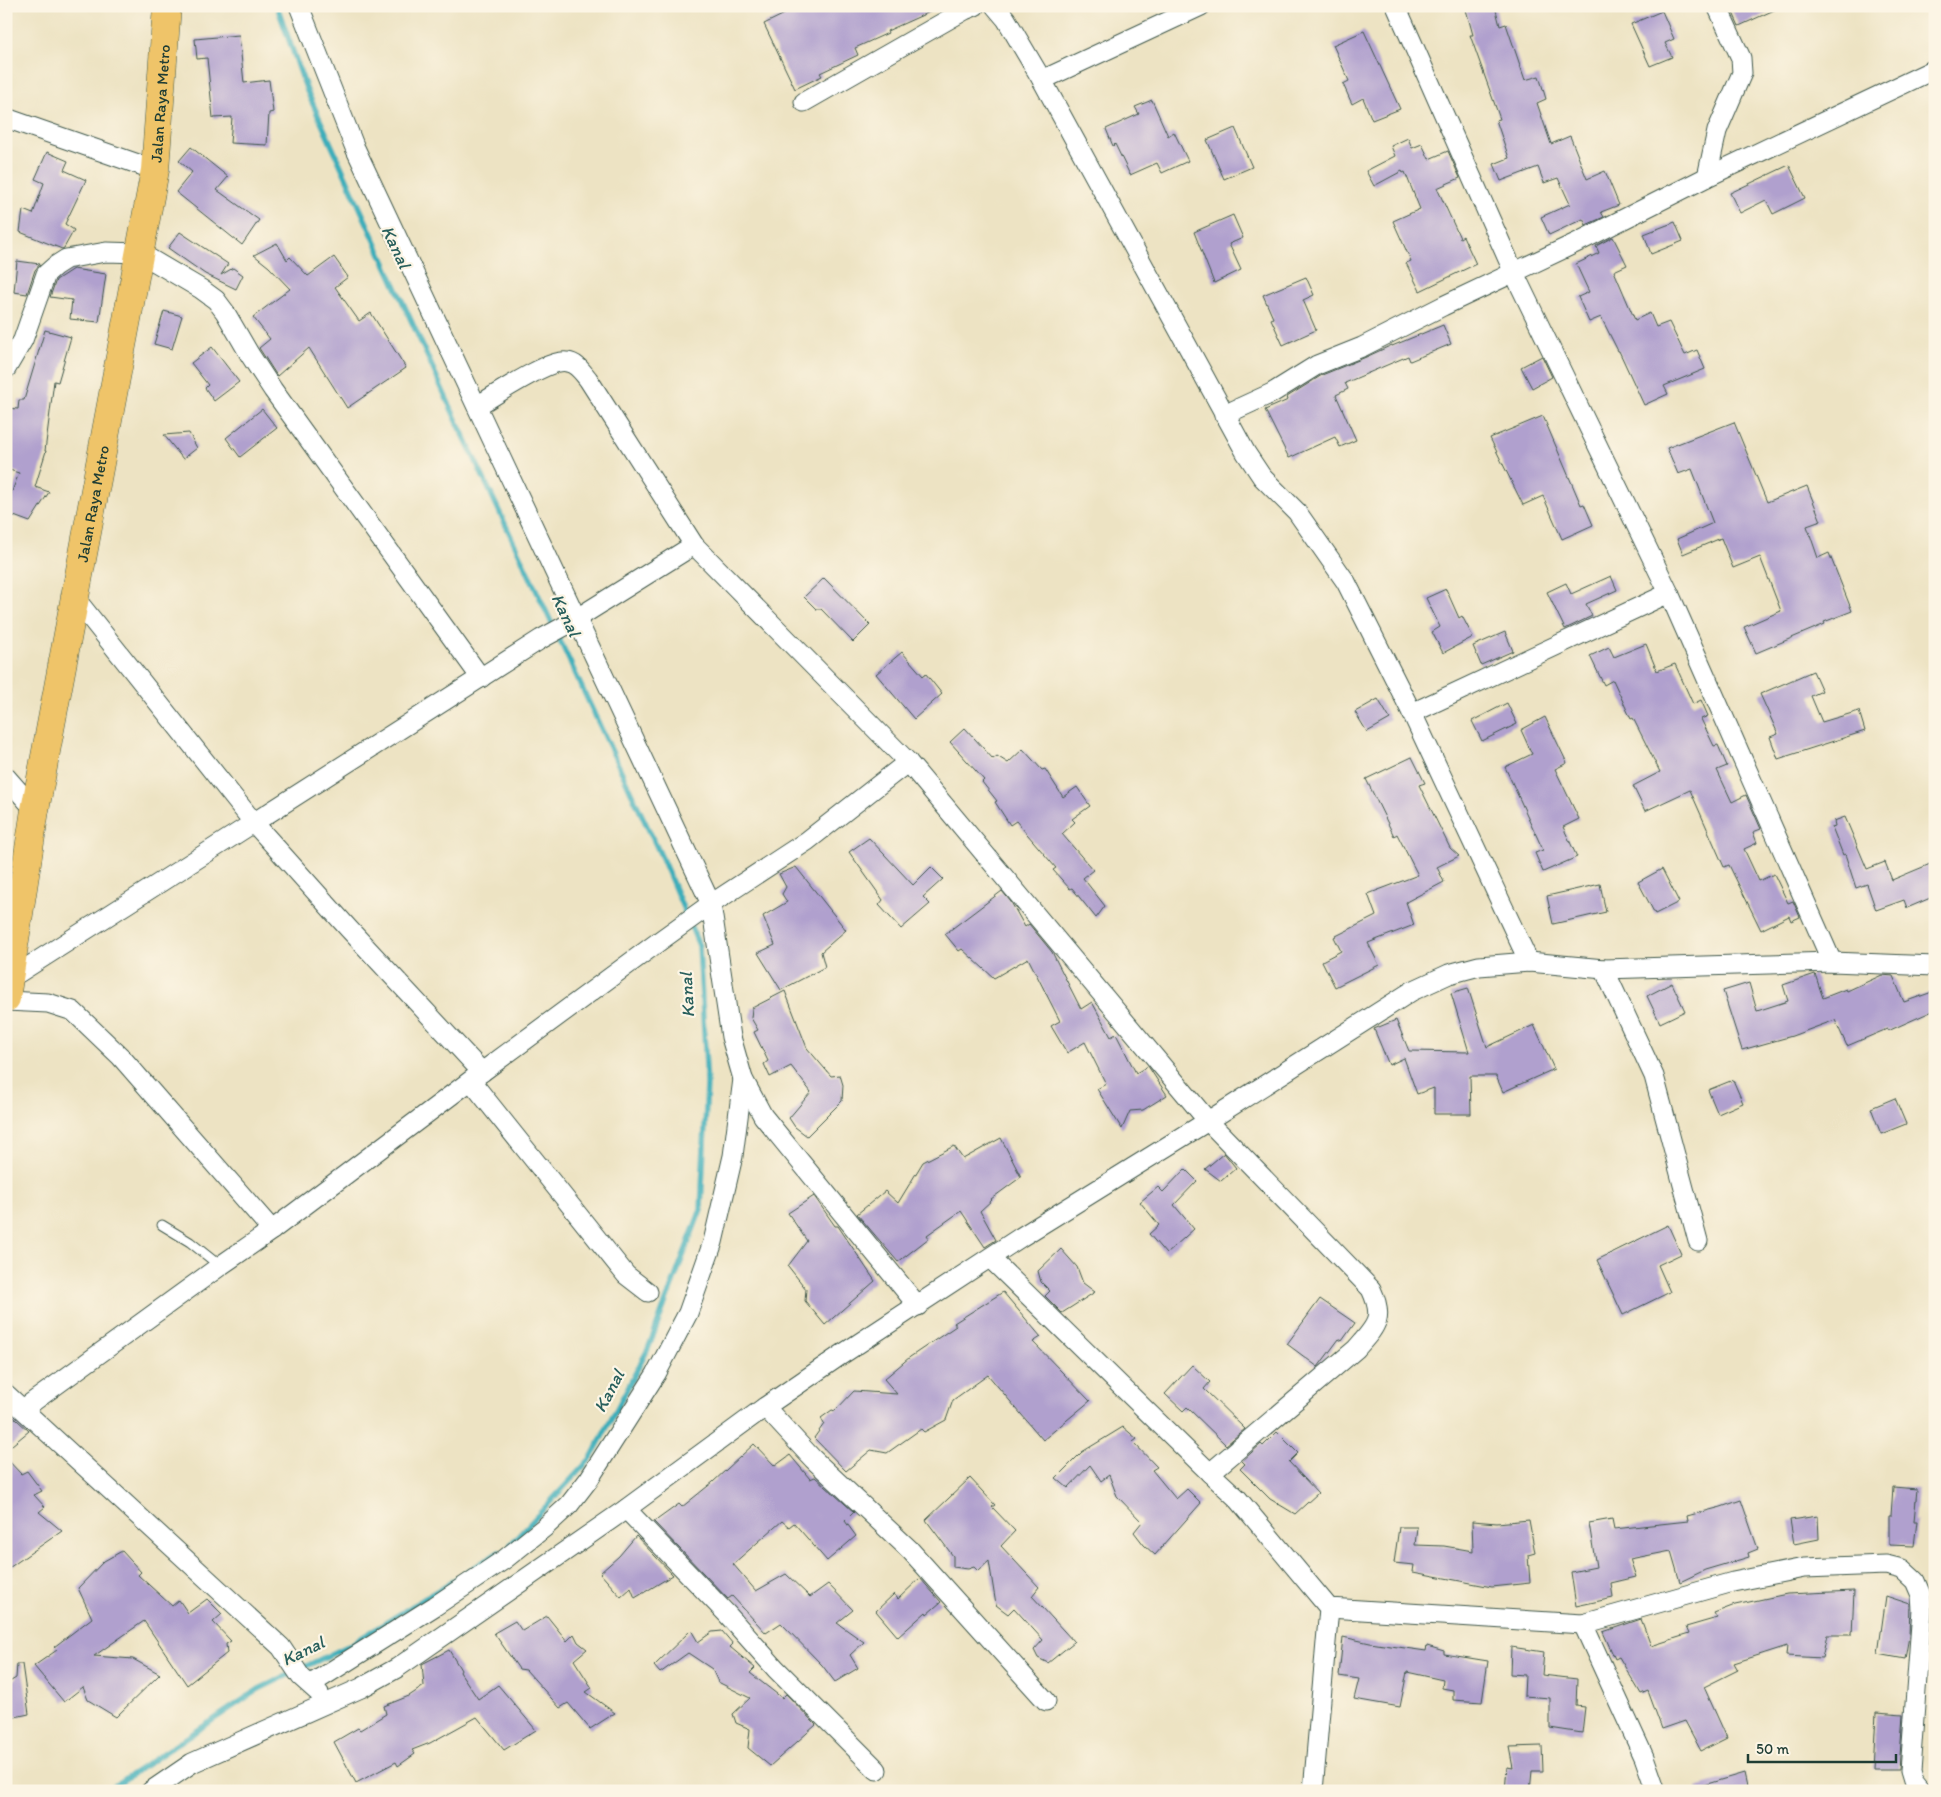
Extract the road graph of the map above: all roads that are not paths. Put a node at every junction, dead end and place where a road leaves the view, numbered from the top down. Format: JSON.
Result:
{"nodes":[{"id":1,"x":167,"y":6,"type":"edge"},
{"id":2,"x":299,"y":6,"type":"edge"},
{"id":3,"x":975,"y":6,"type":"edge"},
{"id":4,"x":995,"y":6,"type":"edge"},
{"id":5,"x":1201,"y":6,"type":"edge"},
{"id":6,"x":1396,"y":6,"type":"edge"},
{"id":7,"x":1717,"y":6,"type":"edge"},
{"id":8,"x":1935,"y":69,"type":"edge"},
{"id":9,"x":1042,"y":80,"type":"junction"},
{"id":10,"x":804,"y":102,"type":"dead end"},
{"id":11,"x":6,"y":118,"type":"edge"},
{"id":12,"x":155,"y":170,"type":"junction"},
{"id":13,"x":1707,"y":177,"type":"junction"},
{"id":14,"x":140,"y":253,"type":"junction"},
{"id":15,"x":1514,"y":273,"type":"junction"},
{"id":16,"x":6,"y":369,"type":"edge"},
{"id":17,"x":477,"y":406,"type":"junction"},
{"id":18,"x":1224,"y":415,"type":"junction"},
{"id":19,"x":694,"y":545,"type":"junction"},
{"id":20,"x":1669,"y":593,"type":"junction"},
{"id":21,"x":75,"y":598,"type":"junction"},
{"id":22,"x":570,"y":623,"type":"junction"},
{"id":23,"x":482,"y":678,"type":"junction"},
{"id":24,"x":1412,"y":713,"type":"junction"},
{"id":25,"x":908,"y":762,"type":"junction"},
{"id":26,"x":6,"y":777,"type":"edge"},
{"id":27,"x":35,"y":810,"type":"junction"},
{"id":28,"x":254,"y":823,"type":"junction"},
{"id":29,"x":712,"y":904,"type":"junction"},
{"id":30,"x":1529,"y":962,"type":"junction"},
{"id":31,"x":1832,"y":962,"type":"junction"},
{"id":32,"x":1935,"y":966,"type":"edge"},
{"id":33,"x":1604,"y":969,"type":"junction"},
{"id":34,"x":7,"y":990,"type":"edge"},
{"id":35,"x":477,"y":1076,"type":"junction"},
{"id":36,"x":744,"y":1079,"type":"junction"},
{"id":37,"x":1208,"y":1121,"type":"junction"},
{"id":38,"x":162,"y":1225,"type":"dead end"},
{"id":39,"x":272,"y":1230,"type":"junction"},
{"id":40,"x":1698,"y":1241,"type":"dead end"},
{"id":41,"x":991,"y":1259,"type":"junction"},
{"id":42,"x":220,"y":1266,"type":"junction"},
{"id":43,"x":648,"y":1292,"type":"dead end"},
{"id":44,"x":918,"y":1306,"type":"junction"},
{"id":45,"x":6,"y":1394,"type":"edge"},
{"id":46,"x":765,"y":1407,"type":"junction"},
{"id":47,"x":23,"y":1409,"type":"junction"},
{"id":48,"x":1210,"y":1473,"type":"junction"},
{"id":49,"x":626,"y":1509,"type":"junction"},
{"id":50,"x":1329,"y":1608,"type":"junction"},
{"id":51,"x":1583,"y":1624,"type":"junction"},
{"id":52,"x":306,"y":1680,"type":"junction"},
{"id":53,"x":1046,"y":1701,"type":"dead end"},
{"id":54,"x":326,"y":1702,"type":"junction"},
{"id":55,"x":876,"y":1770,"type":"dead end"},
{"id":56,"x":151,"y":1791,"type":"edge"},
{"id":57,"x":1313,"y":1791,"type":"edge"},
{"id":58,"x":1656,"y":1791,"type":"edge"},
{"id":59,"x":1921,"y":1791,"type":"edge"}],
"edges":[{"from":1,"to":12,"type":"highway","name":"Jalan Raya Metro"},
{"from":2,"to":17,"type":"street"},
{"from":3,"to":10,"type":"street"},
{"from":4,"to":9,"type":"street"},
{"from":5,"to":9,"type":"street"},
{"from":6,"to":15,"type":"street"},
{"from":7,"to":13,"type":"street"},
{"from":8,"to":13,"type":"street"},
{"from":9,"to":18,"type":"street"},
{"from":11,"to":12,"type":"street"},
{"from":12,"to":14,"type":"highway","name":"Jalan Raya Metro"},
{"from":13,"to":15,"type":"street"},
{"from":14,"to":16,"type":"street"},
{"from":14,"to":21,"type":"highway","name":"Jalan Raya Metro"},
{"from":14,"to":23,"type":"street"},
{"from":15,"to":18,"type":"street"},
{"from":15,"to":20,"type":"street"},
{"from":17,"to":19,"type":"street"},
{"from":17,"to":22,"type":"street"},
{"from":18,"to":24,"type":"street"},
{"from":19,"to":22,"type":"street"},
{"from":19,"to":25,"type":"street"},
{"from":20,"to":24,"type":"street"},
{"from":20,"to":31,"type":"street"},
{"from":21,"to":27,"type":"highway","name":"Jalan Raya Metro"},
{"from":21,"to":28,"type":"street"},
{"from":22,"to":23,"type":"street"},
{"from":22,"to":29,"type":"street"},
{"from":23,"to":28,"type":"street"},
{"from":24,"to":30,"type":"street"},
{"from":25,"to":29,"type":"street"},
{"from":25,"to":37,"type":"street"},
{"from":26,"to":27,"type":"street"},
{"from":27,"to":34,"type":"highway","name":"Jalan Raya Metro"},
{"from":28,"to":34,"type":"street"},
{"from":28,"to":35,"type":"street"},
{"from":29,"to":35,"type":"street"},
{"from":29,"to":36,"type":"street"},
{"from":30,"to":33,"type":"street"},
{"from":30,"to":37,"type":"street"},
{"from":31,"to":32,"type":"street"},
{"from":31,"to":33,"type":"street"},
{"from":33,"to":40,"type":"street"},
{"from":34,"to":39,"type":"street"},
{"from":35,"to":39,"type":"street"},
{"from":35,"to":43,"type":"street"},
{"from":36,"to":44,"type":"street"},
{"from":36,"to":52,"type":"street"},
{"from":37,"to":41,"type":"street"},
{"from":37,"to":48,"type":"street"},
{"from":38,"to":42,"type":"lane"},
{"from":39,"to":42,"type":"street"},
{"from":41,"to":44,"type":"street"},
{"from":41,"to":48,"type":"street"},
{"from":42,"to":47,"type":"street"},
{"from":44,"to":46,"type":"street"},
{"from":45,"to":47,"type":"street"},
{"from":46,"to":49,"type":"street"},
{"from":46,"to":53,"type":"street"},
{"from":47,"to":52,"type":"street"},
{"from":48,"to":50,"type":"street"},
{"from":49,"to":54,"type":"street"},
{"from":49,"to":55,"type":"street"},
{"from":50,"to":51,"type":"street"},
{"from":50,"to":57,"type":"street"},
{"from":51,"to":58,"type":"street"},
{"from":51,"to":59,"type":"street"},
{"from":52,"to":54,"type":"street"},
{"from":54,"to":56,"type":"street"}]}
